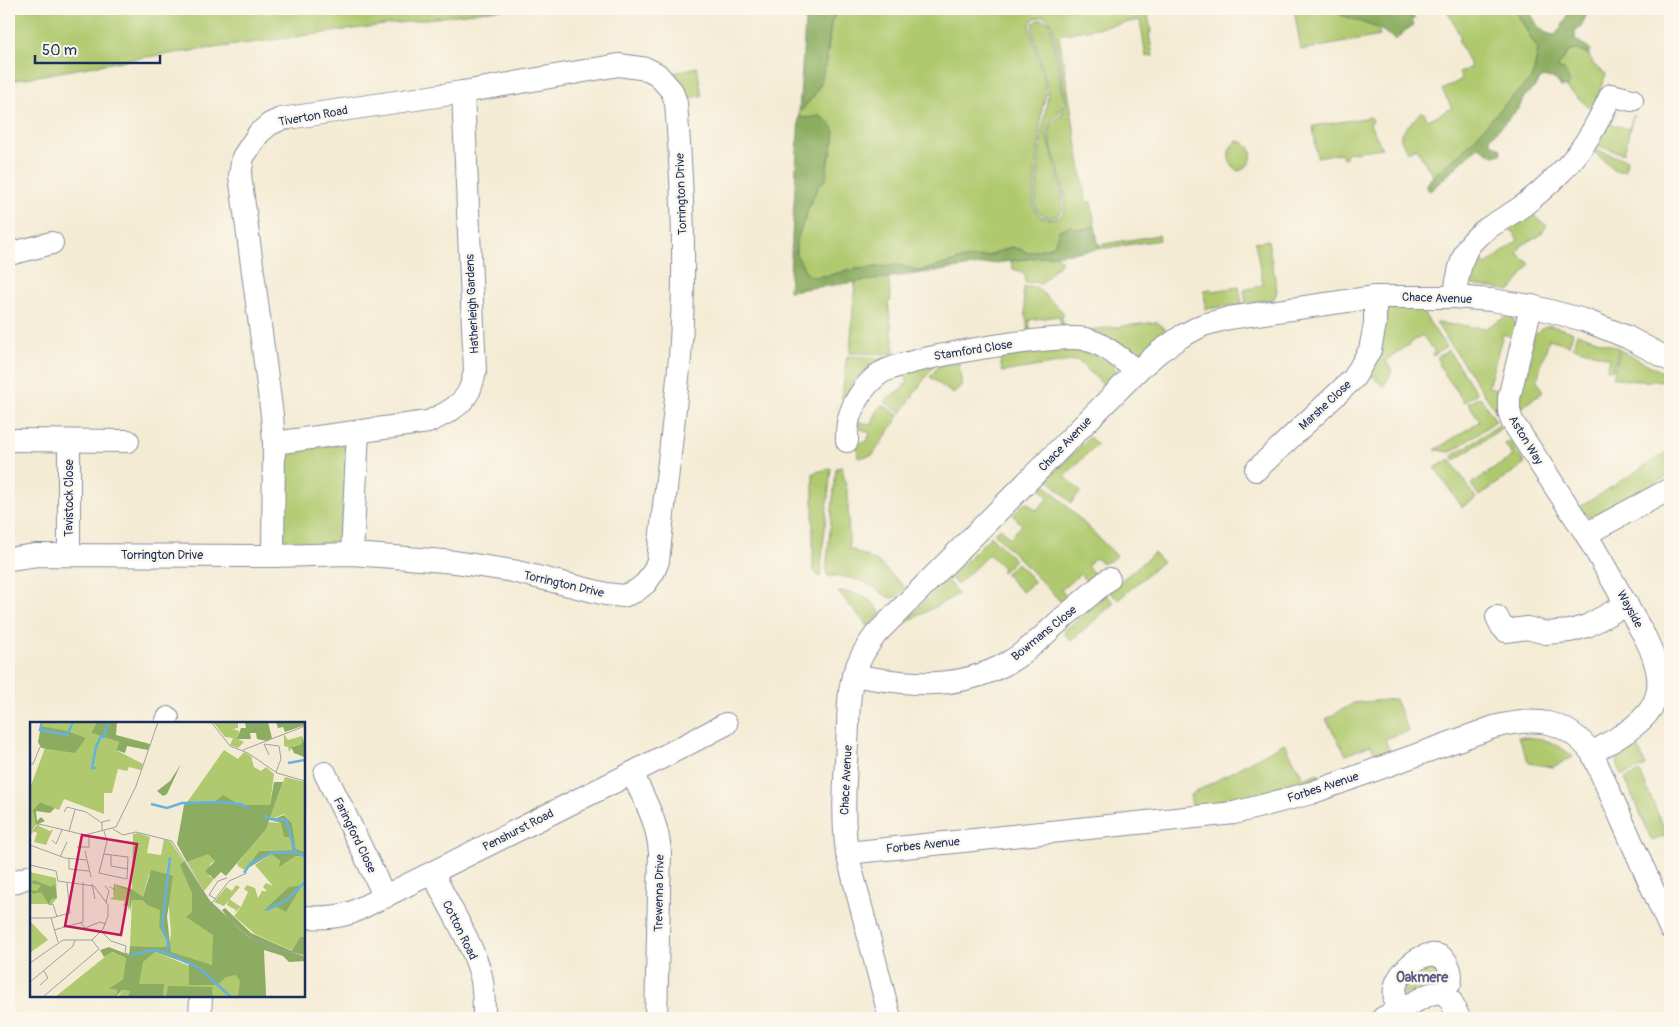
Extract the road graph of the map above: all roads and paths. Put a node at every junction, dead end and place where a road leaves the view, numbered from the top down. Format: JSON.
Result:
{"nodes":[{"id":1,"x":463,"y":92,"type":"junction"},
{"id":2,"x":1632,"y":100,"type":"dead end"},
{"id":3,"x":677,"y":116,"type":"joint"},
{"id":4,"x":52,"y":243,"type":"dead end"},
{"id":5,"x":9,"y":254,"type":"edge"},
{"id":6,"x":1375,"y":296,"type":"junction"},
{"id":7,"x":1455,"y":297,"type":"junction"},
{"id":8,"x":1531,"y":306,"type":"junction"},
{"id":9,"x":1670,"y":360,"type":"edge"},
{"id":10,"x":1137,"y":371,"type":"junction"},
{"id":11,"x":358,"y":431,"type":"junction"},
{"id":12,"x":12,"y":440,"type":"dead end"},
{"id":13,"x":128,"y":440,"type":"dead end"},
{"id":14,"x":847,"y":440,"type":"dead end"},
{"id":15,"x":69,"y":441,"type":"junction"},
{"id":16,"x":274,"y":443,"type":"junction"},
{"id":17,"x":1256,"y":470,"type":"dead end"},
{"id":18,"x":1670,"y":489,"type":"edge"},
{"id":19,"x":1586,"y":534,"type":"junction"},
{"id":20,"x":352,"y":554,"type":"junction"},
{"id":21,"x":69,"y":555,"type":"junction"},
{"id":22,"x":273,"y":556,"type":"junction"},
{"id":23,"x":9,"y":559,"type":"edge"},
{"id":24,"x":1108,"y":579,"type":"dead end"},
{"id":25,"x":1627,"y":604,"type":"junction"},
{"id":26,"x":1497,"y":617,"type":"dead end"},
{"id":27,"x":853,"y":675,"type":"junction"},
{"id":28,"x":726,"y":724,"type":"dead end"},
{"id":29,"x":1592,"y":753,"type":"junction"},
{"id":30,"x":325,"y":773,"type":"dead end"},
{"id":31,"x":632,"y":773,"type":"junction"},
{"id":32,"x":847,"y":853,"type":"junction"},
{"id":33,"x":433,"y":873,"type":"junction"},
{"id":34,"x":30,"y":876,"type":"edge"},
{"id":35,"x":9,"y":884,"type":"edge"},
{"id":36,"x":385,"y":897,"type":"junction"},
{"id":37,"x":305,"y":917,"type":"edge"},
{"id":38,"x":1670,"y":928,"type":"edge"},
{"id":39,"x":1443,"y":992,"type":"junction"},
{"id":40,"x":201,"y":997,"type":"edge"},
{"id":41,"x":1389,"y":1015,"type":"edge"},
{"id":42,"x":200,"y":1018,"type":"edge"},
{"id":43,"x":484,"y":1018,"type":"edge"},
{"id":44,"x":656,"y":1018,"type":"edge"},
{"id":45,"x":890,"y":1018,"type":"edge"},
{"id":46,"x":1458,"y":1018,"type":"edge"}],
"edges":[{"from":1,"to":3,"type":"street","name":"Tiverton Road"},
{"from":1,"to":11,"type":"street","name":"Hatherleigh Gardens"},
{"from":1,"to":16,"type":"street","name":"Tiverton Road"},
{"from":2,"to":7,"type":"street"},
{"from":3,"to":20,"type":"street","name":"Torrington Drive"},
{"from":4,"to":5,"type":"street"},
{"from":6,"to":7,"type":"street","name":"Chace Avenue"},
{"from":6,"to":10,"type":"street","name":"Chace Avenue"},
{"from":6,"to":17,"type":"street","name":"Marshe Close"},
{"from":7,"to":8,"type":"street","name":"Chace Avenue"},
{"from":8,"to":9,"type":"street","name":"Chace Avenue"},
{"from":8,"to":19,"type":"street","name":"Aston Way"},
{"from":10,"to":14,"type":"street","name":"Stamford Close"},
{"from":10,"to":27,"type":"street","name":"Chace Avenue"},
{"from":11,"to":16,"type":"street","name":"Hatherleigh Gardens"},
{"from":11,"to":20,"type":"street"},
{"from":12,"to":15,"type":"street","name":"Tavistock Close"},
{"from":13,"to":15,"type":"street","name":"Tavistock Close"},
{"from":15,"to":21,"type":"street","name":"Tavistock Close"},
{"from":16,"to":22,"type":"street","name":"Tiverton Road"},
{"from":18,"to":19,"type":"street"},
{"from":19,"to":25,"type":"street","name":"Wayside"},
{"from":20,"to":22,"type":"street","name":"Torrington Drive"},
{"from":21,"to":22,"type":"street","name":"Torrington Drive"},
{"from":21,"to":23,"type":"street","name":"Torrington Drive"},
{"from":24,"to":27,"type":"street","name":"Bowmans Close"},
{"from":25,"to":26,"type":"street"},
{"from":25,"to":29,"type":"street","name":"Wayside"},
{"from":27,"to":32,"type":"street","name":"Chace Avenue"},
{"from":28,"to":31,"type":"street","name":"Penshurst Road"},
{"from":29,"to":32,"type":"street","name":"Forbes Avenue"},
{"from":29,"to":38,"type":"street","name":"Forbes Avenue"},
{"from":30,"to":36,"type":"street","name":"Faringford Close"},
{"from":31,"to":33,"type":"street","name":"Penshurst Road"},
{"from":31,"to":44,"type":"street","name":"Trewenna Drive"},
{"from":32,"to":45,"type":"street","name":"Chace Avenue"},
{"from":33,"to":36,"type":"street","name":"Penshurst Road"},
{"from":33,"to":43,"type":"street","name":"Cotton Road"},
{"from":34,"to":35,"type":"street"},
{"from":36,"to":37,"type":"street","name":"Penshurst Road"},
{"from":39,"to":41,"type":"street"},
{"from":39,"to":41,"type":"street"},
{"from":39,"to":46,"type":"street"},
{"from":40,"to":42,"type":"street"}]}
